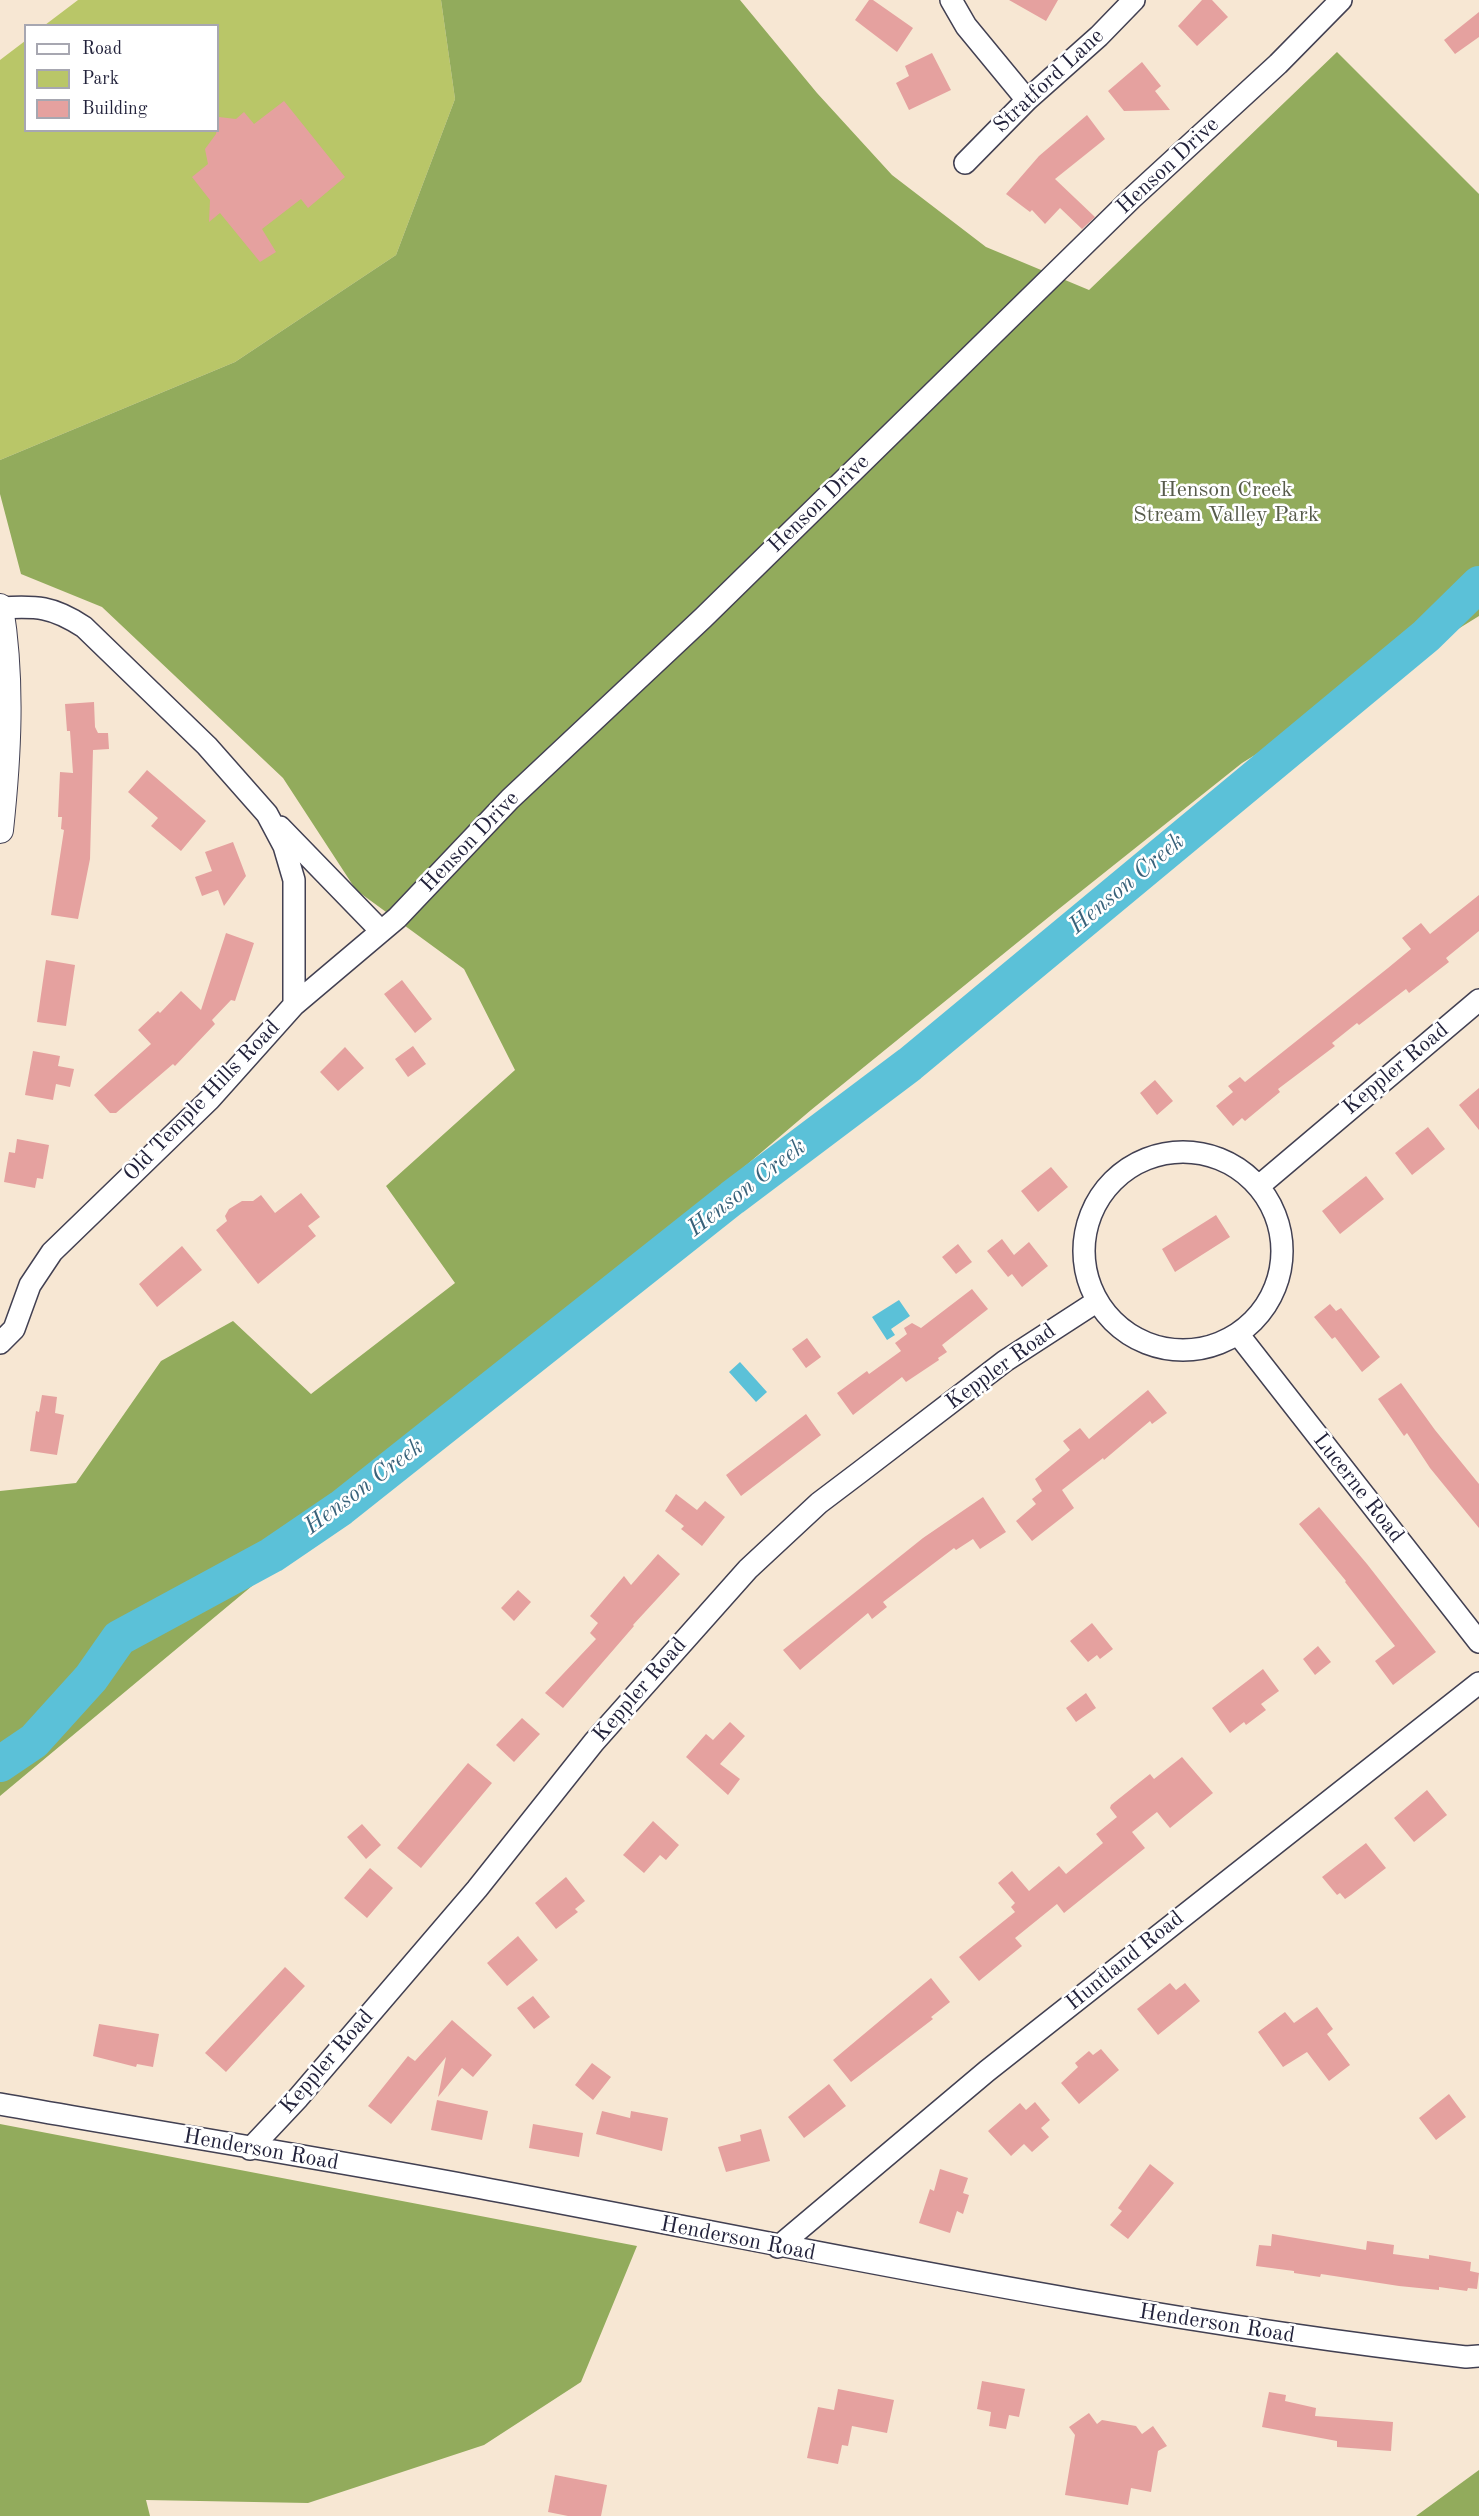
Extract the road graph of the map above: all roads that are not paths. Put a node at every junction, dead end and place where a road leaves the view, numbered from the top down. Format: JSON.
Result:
{"nodes":[{"id":1,"x":951,"y":0,"type":"edge"},
{"id":2,"x":1134,"y":0,"type":"edge"},
{"id":3,"x":1341,"y":0,"type":"edge"},
{"id":4,"x":1027,"y":100,"type":"junction"},
{"id":5,"x":965,"y":163,"type":"dead end"},
{"id":6,"x":0,"y":607,"type":"edge"},
{"id":7,"x":267,"y":814,"type":"junction"},
{"id":8,"x":0,"y":830,"type":"edge"},
{"id":9,"x":381,"y":931,"type":"junction"},
{"id":10,"x":1478,"y":1003,"type":"edge"},
{"id":11,"x":294,"y":1005,"type":"junction"},
{"id":12,"x":1259,"y":1186,"type":"junction"},
{"id":13,"x":1096,"y":1302,"type":"junction"},
{"id":14,"x":1238,"y":1334,"type":"junction"},
{"id":15,"x":0,"y":1343,"type":"edge"},
{"id":16,"x":1479,"y":1642,"type":"edge"},
{"id":17,"x":1479,"y":1683,"type":"edge"},
{"id":18,"x":0,"y":2103,"type":"edge"},
{"id":19,"x":250,"y":2149,"type":"junction"},
{"id":20,"x":778,"y":2247,"type":"junction"},
{"id":21,"x":1479,"y":2356,"type":"edge"}],
"edges":[{"from":1,"to":4,"type":"street"},
{"from":2,"to":4,"type":"street","name":"Stratford Lane"},
{"from":3,"to":9,"type":"street","name":"Henson Drive"},
{"from":4,"to":5,"type":"street","name":"Stratford Lane"},
{"from":6,"to":7,"type":"street","name":"Old Temple Hills Road"},
{"from":6,"to":8,"type":"main road"},
{"from":7,"to":9,"type":"street"},
{"from":7,"to":11,"type":"street","name":"Old Temple Hills Road"},
{"from":9,"to":11,"type":"street","name":"Henson Drive"},
{"from":10,"to":12,"type":"street","name":"Keppler Road"},
{"from":11,"to":15,"type":"street","name":"Old Temple Hills Road"},
{"from":12,"to":13,"type":"street"},
{"from":12,"to":14,"type":"street"},
{"from":13,"to":14,"type":"street"},
{"from":13,"to":19,"type":"street","name":"Keppler Road"},
{"from":14,"to":16,"type":"street","name":"Lucerne Road"},
{"from":17,"to":20,"type":"street","name":"Huntland Road"},
{"from":18,"to":19,"type":"street","name":"Henderson Road"},
{"from":19,"to":20,"type":"street","name":"Henderson Road"},
{"from":20,"to":21,"type":"street","name":"Henderson Road"}]}
